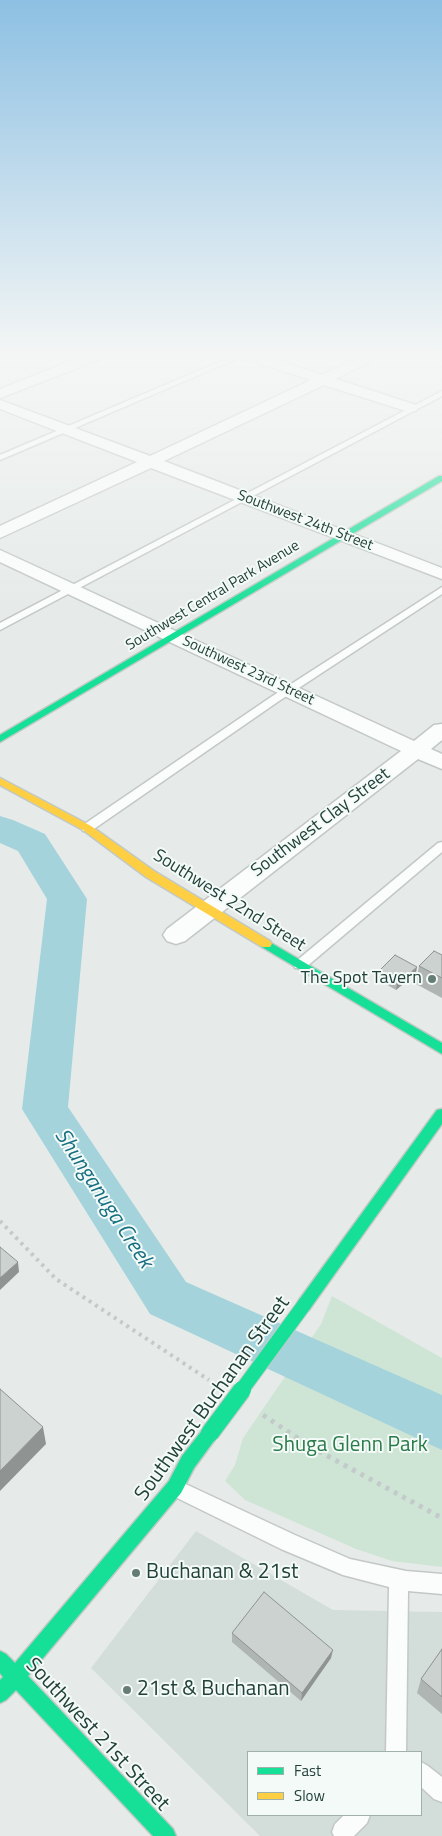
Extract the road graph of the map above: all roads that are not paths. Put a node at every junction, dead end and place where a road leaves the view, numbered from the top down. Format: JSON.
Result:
{"nodes":[{"id":1,"x":43,"y":440,"type":"edge"},
{"id":2,"x":91,"y":440,"type":"edge"},
{"id":3,"x":197,"y":440,"type":"edge"},
{"id":4,"x":352,"y":440,"type":"edge"},
{"id":5,"x":0,"y":458,"type":"edge"},
{"id":6,"x":150,"y":462,"type":"junction"},
{"id":7,"x":442,"y":478,"type":"edge"},
{"id":8,"x":246,"y":497,"type":"junction"},
{"id":9,"x":0,"y":533,"type":"edge"},
{"id":10,"x":344,"y":536,"type":"junction"},
{"id":11,"x":0,"y":555,"type":"edge"},
{"id":12,"x":442,"y":574,"type":"edge"},
{"id":13,"x":73,"y":589,"type":"junction"},
{"id":14,"x":442,"y":590,"type":"edge"},
{"id":15,"x":0,"y":627,"type":"edge"},
{"id":16,"x":174,"y":636,"type":"junction"},
{"id":17,"x":288,"y":690,"type":"junction"},
{"id":18,"x":442,"y":730,"type":"edge"},
{"id":19,"x":0,"y":739,"type":"edge"},
{"id":20,"x":417,"y":750,"type":"junction"},
{"id":21,"x":442,"y":762,"type":"edge"},
{"id":22,"x":0,"y":781,"type":"edge"},
{"id":23,"x":87,"y":828,"type":"junction"},
{"id":24,"x":442,"y":846,"type":"edge"},
{"id":25,"x":209,"y":911,"type":"junction"},
{"id":26,"x":176,"y":935,"type":"dead end"},
{"id":27,"x":300,"y":965,"type":"junction"},
{"id":28,"x":442,"y":1049,"type":"edge"},
{"id":29,"x":442,"y":1114,"type":"edge"},
{"id":30,"x":175,"y":1488,"type":"junction"},
{"id":31,"x":399,"y":1579,"type":"junction"},
{"id":32,"x":442,"y":1584,"type":"edge"},
{"id":33,"x":0,"y":1660,"type":"edge"},
{"id":34,"x":16,"y":1677,"type":"junction"},
{"id":35,"x":0,"y":1694,"type":"edge"},
{"id":36,"x":396,"y":1751,"type":"edge"},
{"id":37,"x":422,"y":1774,"type":"edge"},
{"id":38,"x":442,"y":1791,"type":"edge"},
{"id":39,"x":358,"y":1816,"type":"edge"},
{"id":40,"x":343,"y":1835,"type":"edge"},
{"id":41,"x":166,"y":1836,"type":"edge"}],
"edges":[{"from":1,"to":5,"type":"lane"},
{"from":2,"to":6,"type":"street","name":"Southwest 24th Street"},
{"from":3,"to":6,"type":"street"},
{"from":4,"to":8,"type":"lane"},
{"from":6,"to":8,"type":"street","name":"Southwest 24th Street"},
{"from":6,"to":9,"type":"street"},
{"from":7,"to":10,"type":"street","name":"Southwest Central Park Avenue"},
{"from":8,"to":10,"type":"street","name":"Southwest 24th Street"},
{"from":8,"to":13,"type":"lane"},
{"from":10,"to":12,"type":"street","name":"Southwest 24th Street"},
{"from":10,"to":16,"type":"street","name":"Southwest Central Park Avenue"},
{"from":11,"to":13,"type":"street","name":"Southwest 23rd Street"},
{"from":13,"to":15,"type":"lane"},
{"from":13,"to":16,"type":"street","name":"Southwest 23rd Street"},
{"from":14,"to":17,"type":"lane"},
{"from":16,"to":17,"type":"street","name":"Southwest 23rd Street"},
{"from":16,"to":19,"type":"street","name":"Southwest Central Park Avenue"},
{"from":17,"to":20,"type":"street","name":"Southwest 23rd Street"},
{"from":17,"to":23,"type":"lane"},
{"from":18,"to":20,"type":"street","name":"Southwest Clay Street"},
{"from":20,"to":21,"type":"street","name":"Southwest 23rd Street"},
{"from":20,"to":25,"type":"street","name":"Southwest Clay Street"},
{"from":22,"to":23,"type":"street","name":"Southwest 22nd Street"},
{"from":23,"to":25,"type":"street","name":"Southwest 22nd Street"},
{"from":24,"to":27,"type":"lane"},
{"from":25,"to":26,"type":"street","name":"Southwest Clay Street"},
{"from":25,"to":27,"type":"street","name":"Southwest 22nd Street"},
{"from":27,"to":28,"type":"street","name":"Southwest 22nd Street"},
{"from":29,"to":30,"type":"street","name":"Southwest Buchanan Street","bridge":true},
{"from":30,"to":31,"type":"lane"},
{"from":30,"to":34,"type":"street","name":"Southwest Buchanan Street"},
{"from":31,"to":32,"type":"lane"},
{"from":31,"to":36,"type":"lane"},
{"from":33,"to":34,"type":"street","name":"Southwest 21st Street"},
{"from":34,"to":35,"type":"street","name":"Southwest Buchanan Street"},
{"from":34,"to":41,"type":"street","name":"Southwest 21st Street"},
{"from":37,"to":38,"type":"lane"},
{"from":39,"to":40,"type":"lane"}]}
